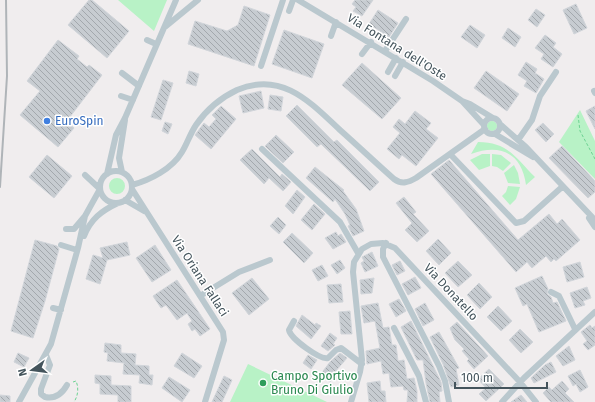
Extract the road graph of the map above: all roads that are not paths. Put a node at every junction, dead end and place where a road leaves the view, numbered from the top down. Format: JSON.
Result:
{"nodes":[{"id":1,"x":176,"y":0,"type":"edge"},
{"id":2,"x":198,"y":0,"type":"edge"},
{"id":3,"x":283,"y":0,"type":"edge"},
{"id":4,"x":293,"y":0,"type":"edge"},
{"id":5,"x":298,"y":0,"type":"edge"},
{"id":6,"x":289,"y":11,"type":"dead end"},
{"id":7,"x":406,"y":19,"type":"dead end"},
{"id":8,"x":336,"y":22,"type":"junction"},
{"id":9,"x":162,"y":30,"type":"junction"},
{"id":10,"x":331,"y":36,"type":"dead end"},
{"id":11,"x":147,"y":40,"type":"dead end"},
{"id":12,"x":371,"y":42,"type":"junction"},
{"id":13,"x":156,"y":44,"type":"junction"},
{"id":14,"x":385,"y":51,"type":"junction"},
{"id":15,"x":362,"y":54,"type":"dead end"},
{"id":16,"x":396,"y":58,"type":"junction"},
{"id":17,"x":403,"y":62,"type":"junction"},
{"id":18,"x":262,"y":66,"type":"dead end"},
{"id":19,"x":388,"y":72,"type":"dead end"},
{"id":20,"x":556,"y":72,"type":"dead end"},
{"id":21,"x":122,"y":73,"type":"dead end"},
{"id":22,"x":395,"y":76,"type":"dead end"},
{"id":23,"x":138,"y":86,"type":"junction"},
{"id":24,"x":121,"y":96,"type":"dead end"},
{"id":25,"x":133,"y":100,"type":"junction"},
{"id":26,"x":462,"y":101,"type":"junction"},
{"id":27,"x":125,"y":118,"type":"junction"},
{"id":28,"x":493,"y":118,"type":"junction"},
{"id":29,"x":500,"y":126,"type":"junction"},
{"id":30,"x":484,"y":127,"type":"junction"},
{"id":31,"x":494,"y":134,"type":"junction"},
{"id":32,"x":518,"y":140,"type":"junction"},
{"id":33,"x":262,"y":149,"type":"dead end"},
{"id":34,"x":450,"y":154,"type":"junction"},
{"id":35,"x":534,"y":157,"type":"junction"},
{"id":36,"x":122,"y":172,"type":"junction"},
{"id":37,"x":108,"y":174,"type":"junction"},
{"id":38,"x":85,"y":175,"type":"dead end"},
{"id":39,"x":98,"y":185,"type":"junction"},
{"id":40,"x":132,"y":187,"type":"junction"},
{"id":41,"x":562,"y":187,"type":"junction"},
{"id":42,"x":125,"y":200,"type":"junction"},
{"id":43,"x":118,"y":203,"type":"junction"},
{"id":44,"x":146,"y":212,"type":"junction"},
{"id":45,"x":587,"y":213,"type":"junction"},
{"id":46,"x":85,"y":216,"type":"junction"},
{"id":47,"x":595,"y":220,"type":"edge"},
{"id":48,"x":595,"y":227,"type":"edge"},
{"id":49,"x":66,"y":229,"type":"dead end"},
{"id":50,"x":386,"y":243,"type":"junction"},
{"id":51,"x":61,"y":245,"type":"dead end"},
{"id":52,"x":78,"y":249,"type":"junction"},
{"id":53,"x":358,"y":253,"type":"junction"},
{"id":54,"x":270,"y":260,"type":"dead end"},
{"id":55,"x":551,"y":292,"type":"dead end"},
{"id":56,"x":200,"y":296,"type":"junction"},
{"id":57,"x":53,"y":308,"type":"dead end"},
{"id":58,"x":61,"y":310,"type":"junction"},
{"id":59,"x":595,"y":312,"type":"edge"},
{"id":60,"x":294,"y":321,"type":"dead end"},
{"id":61,"x":394,"y":328,"type":"dead end"},
{"id":62,"x":575,"y":329,"type":"junction"},
{"id":63,"x":46,"y":355,"type":"junction"},
{"id":64,"x":362,"y":364,"type":"junction"},
{"id":65,"x":520,"y":382,"type":"junction"},
{"id":66,"x":69,"y":384,"type":"road end"},
{"id":67,"x":19,"y":402,"type":"edge"},
{"id":68,"x":205,"y":402,"type":"edge"},
{"id":69,"x":351,"y":402,"type":"edge"},
{"id":70,"x":426,"y":402,"type":"edge"},
{"id":71,"x":449,"y":402,"type":"edge"},
{"id":72,"x":502,"y":402,"type":"edge"},
{"id":73,"x":536,"y":402,"type":"edge"}],
"edges":[{"from":1,"to":9,"type":"street"},
{"from":2,"to":9,"type":"street"},
{"from":3,"to":18,"type":"street"},
{"from":4,"to":6,"type":"street"},
{"from":5,"to":8,"type":"street","name":"Via Fontana dell'Oste"},
{"from":7,"to":14,"type":"street"},
{"from":8,"to":10,"type":"street"},
{"from":8,"to":12,"type":"street","name":"Via Fontana dell'Oste"},
{"from":9,"to":13,"type":"street"},
{"from":11,"to":13,"type":"street"},
{"from":12,"to":14,"type":"street","name":"Via Fontana dell'Oste"},
{"from":12,"to":15,"type":"street"},
{"from":13,"to":23,"type":"street"},
{"from":14,"to":16,"type":"street","name":"Via Fontana dell'Oste"},
{"from":16,"to":17,"type":"street","name":"Via Fontana dell'Oste"},
{"from":16,"to":19,"type":"street"},
{"from":17,"to":22,"type":"street"},
{"from":17,"to":26,"type":"street","name":"Via Fontana dell'Oste"},
{"from":20,"to":32,"type":"street"},
{"from":21,"to":23,"type":"street"},
{"from":23,"to":25,"type":"street"},
{"from":24,"to":25,"type":"street"},
{"from":25,"to":27,"type":"street"},
{"from":26,"to":28,"type":"street","name":"Via Fontana dell'Oste"},
{"from":26,"to":30,"type":"street","name":"Via Fontana dell'Oste"},
{"from":27,"to":36,"type":"street"},
{"from":27,"to":37,"type":"street"},
{"from":28,"to":29,"type":"street"},
{"from":28,"to":30,"type":"street"},
{"from":29,"to":31,"type":"street"},
{"from":29,"to":32,"type":"street"},
{"from":30,"to":31,"type":"street"},
{"from":30,"to":34,"type":"street"},
{"from":31,"to":35,"type":"street"},
{"from":32,"to":35,"type":"street"},
{"from":33,"to":53,"type":"street"},
{"from":34,"to":40,"type":"street"},
{"from":34,"to":41,"type":"street"},
{"from":35,"to":41,"type":"street"},
{"from":36,"to":37,"type":"street"},
{"from":36,"to":40,"type":"street"},
{"from":37,"to":39,"type":"street"},
{"from":38,"to":39,"type":"street"},
{"from":39,"to":43,"type":"street"},
{"from":39,"to":46,"type":"street"},
{"from":40,"to":42,"type":"street"},
{"from":40,"to":44,"type":"street","name":"Via Oriana Fallaci"},
{"from":41,"to":45,"type":"street"},
{"from":42,"to":43,"type":"street"},
{"from":42,"to":44,"type":"street","name":"Via Oriana Fallaci"},
{"from":43,"to":52,"type":"street"},
{"from":44,"to":56,"type":"street","name":"Via Oriana Fallaci"},
{"from":45,"to":47,"type":"street"},
{"from":45,"to":48,"type":"street"},
{"from":46,"to":49,"type":"street"},
{"from":46,"to":52,"type":"street"},
{"from":50,"to":53,"type":"street"},
{"from":50,"to":65,"type":"street","name":"Via Donatello"},
{"from":50,"to":71,"type":"street"},
{"from":51,"to":52,"type":"street"},
{"from":52,"to":58,"type":"street"},
{"from":53,"to":64,"type":"street"},
{"from":54,"to":56,"type":"street"},
{"from":55,"to":62,"type":"street"},
{"from":56,"to":68,"type":"street","name":"Via Oriana Fallaci"},
{"from":57,"to":58,"type":"street"},
{"from":58,"to":63,"type":"street"},
{"from":59,"to":62,"type":"street"},
{"from":60,"to":64,"type":"street"},
{"from":61,"to":70,"type":"street"},
{"from":62,"to":65,"type":"street"},
{"from":63,"to":66,"type":"street"},
{"from":63,"to":67,"type":"street"},
{"from":64,"to":69,"type":"street"},
{"from":65,"to":72,"type":"street"},
{"from":65,"to":73,"type":"street","name":"Via Donatello"}]}
